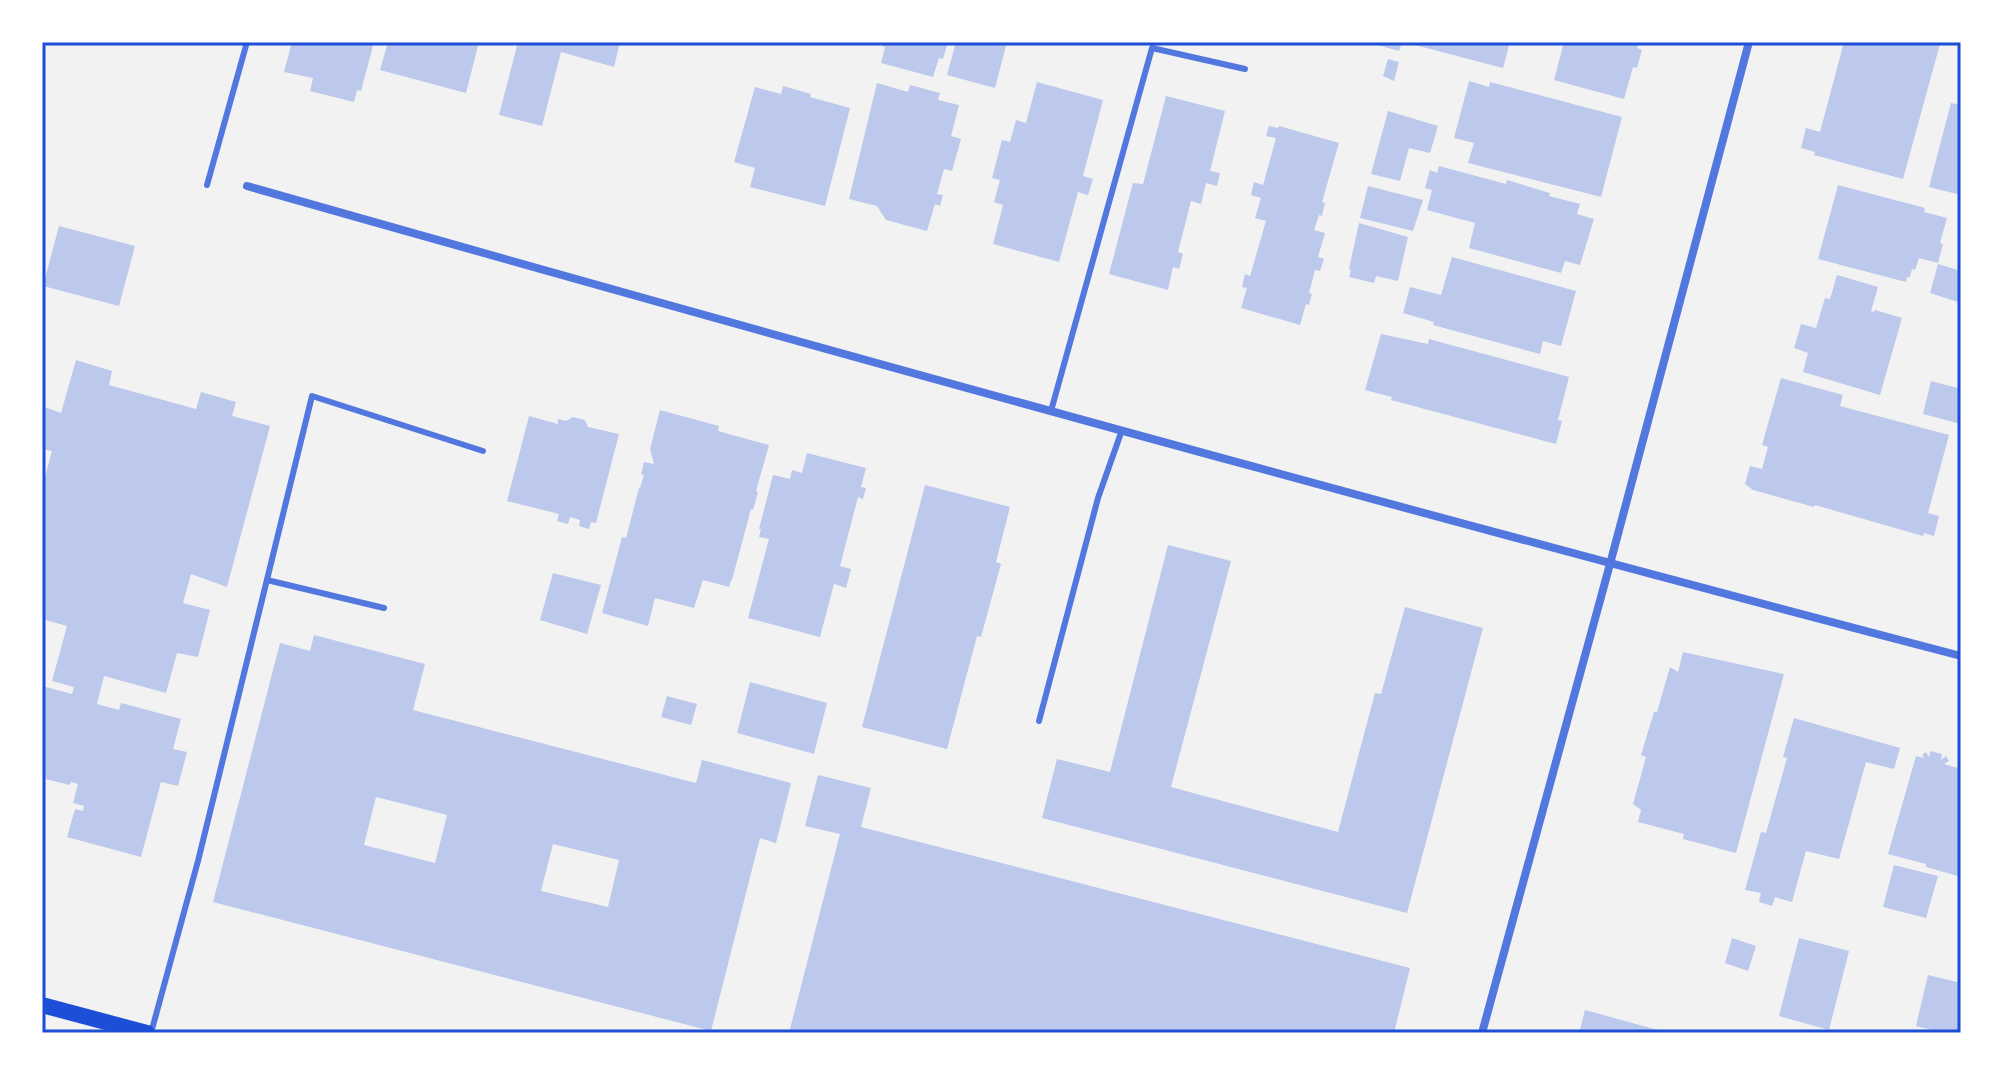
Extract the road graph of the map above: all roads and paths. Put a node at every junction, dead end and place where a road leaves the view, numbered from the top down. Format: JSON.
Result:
{"nodes":[{"id":1,"x":247,"y":42,"type":"edge"},
{"id":2,"x":1749,"y":42,"type":"edge"},
{"id":3,"x":1245,"y":69,"type":"dead end"},
{"id":4,"x":207,"y":185,"type":"dead end"},
{"id":5,"x":247,"y":186,"type":"dead end"},
{"id":6,"x":1051,"y":411,"type":"junction"},
{"id":7,"x":1122,"y":430,"type":"junction"},
{"id":8,"x":483,"y":451,"type":"dead end"},
{"id":9,"x":1610,"y":564,"type":"junction"},
{"id":10,"x":267,"y":580,"type":"junction"},
{"id":11,"x":384,"y":608,"type":"dead end"},
{"id":12,"x":1961,"y":656,"type":"edge"},
{"id":13,"x":1039,"y":721,"type":"dead end"},
{"id":14,"x":42,"y":1005,"type":"edge"},
{"id":15,"x":149,"y":1033,"type":"edge"},
{"id":16,"x":1482,"y":1033,"type":"edge"}],
"edges":[{"from":1,"to":4,"type":"lane"},
{"from":2,"to":9,"type":"street"},
{"from":3,"to":6,"type":"lane"},
{"from":5,"to":6,"type":"street"},
{"from":6,"to":7,"type":"street"},
{"from":7,"to":9,"type":"street"},
{"from":7,"to":13,"type":"lane"},
{"from":8,"to":10,"type":"lane"},
{"from":9,"to":12,"type":"street"},
{"from":9,"to":16,"type":"street"},
{"from":10,"to":11,"type":"lane"},
{"from":10,"to":15,"type":"lane"},
{"from":14,"to":15,"type":"main road"}]}
